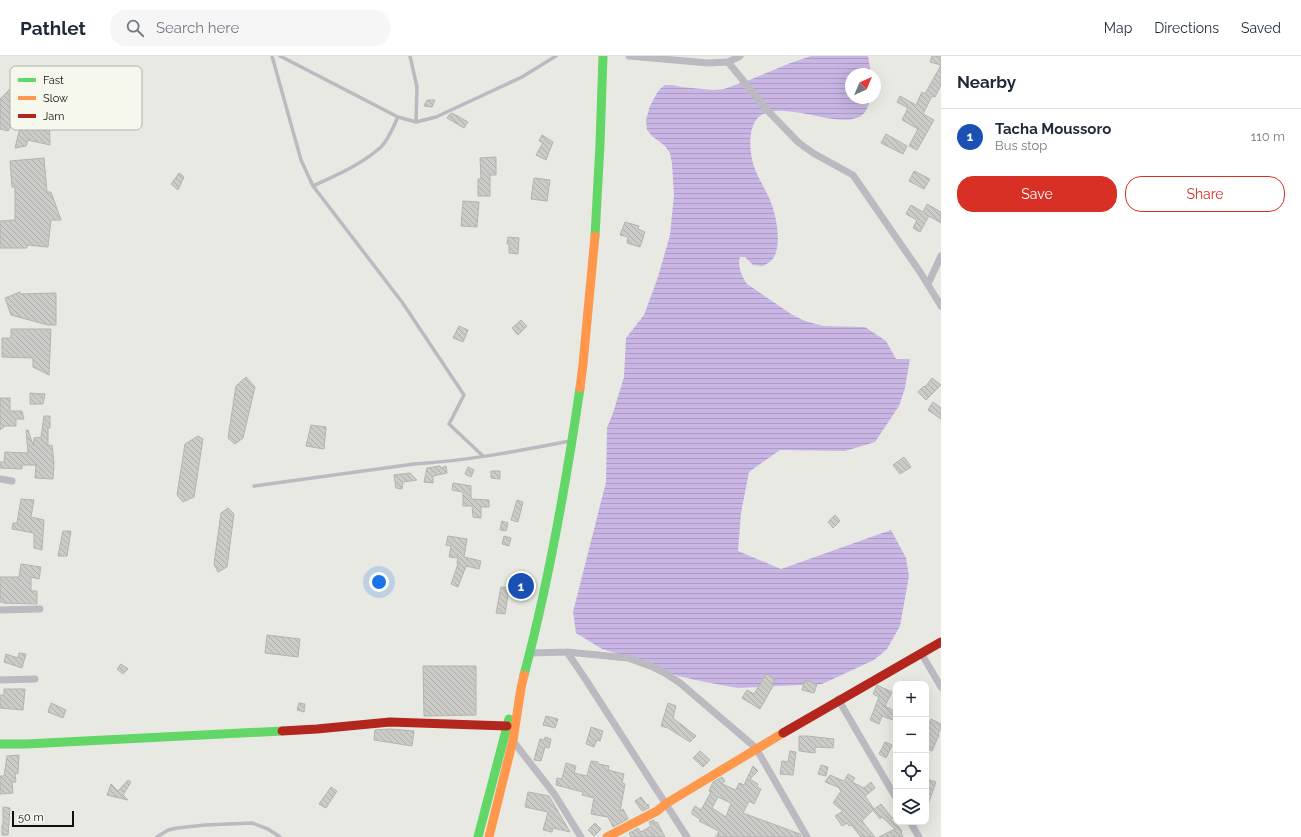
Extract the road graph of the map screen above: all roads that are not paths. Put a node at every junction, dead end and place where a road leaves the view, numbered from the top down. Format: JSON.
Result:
{"nodes":[{"id":1,"x":272,"y":56,"type":"edge"},
{"id":2,"x":280,"y":56,"type":"edge"},
{"id":3,"x":410,"y":56,"type":"edge"},
{"id":4,"x":556,"y":56,"type":"edge"},
{"id":5,"x":603,"y":56,"type":"edge"},
{"id":6,"x":629,"y":56,"type":"edge"},
{"id":7,"x":740,"y":56,"type":"edge"},
{"id":8,"x":728,"y":62,"type":"junction"},
{"id":9,"x":398,"y":117,"type":"junction"},
{"id":10,"x":416,"y":122,"type":"junction"},
{"id":11,"x":313,"y":186,"type":"junction"},
{"id":12,"x":941,"y":256,"type":"edge"},
{"id":13,"x":928,"y":284,"type":"junction"},
{"id":14,"x":941,"y":306,"type":"edge"},
{"id":15,"x":572,"y":440,"type":"junction"},
{"id":16,"x":483,"y":456,"type":"junction"},
{"id":17,"x":0,"y":479,"type":"edge"},
{"id":18,"x":12,"y":481,"type":"dead end"},
{"id":19,"x":254,"y":486,"type":"dead end"},
{"id":20,"x":40,"y":609,"type":"dead end"},
{"id":21,"x":0,"y":610,"type":"edge"},
{"id":22,"x":941,"y":642,"type":"edge"},
{"id":23,"x":567,"y":652,"type":"junction"},
{"id":24,"x":530,"y":653,"type":"junction"},
{"id":25,"x":921,"y":653,"type":"junction"},
{"id":26,"x":35,"y":679,"type":"dead end"},
{"id":27,"x":0,"y":680,"type":"edge"},
{"id":28,"x":941,"y":687,"type":"edge"},
{"id":29,"x":521,"y":688,"type":"junction"},
{"id":30,"x":838,"y":699,"type":"junction"},
{"id":31,"x":507,"y":726,"type":"junction"},
{"id":32,"x":513,"y":740,"type":"junction"},
{"id":33,"x":0,"y":744,"type":"edge"},
{"id":34,"x":756,"y":748,"type":"junction"},
{"id":35,"x":893,"y":793,"type":"edge"},
{"id":36,"x":667,"y":803,"type":"junction"},
{"id":37,"x":912,"y":825,"type":"edge"},
{"id":38,"x":158,"y":837,"type":"edge"},
{"id":39,"x":280,"y":837,"type":"edge"},
{"id":40,"x":478,"y":837,"type":"edge"},
{"id":41,"x":489,"y":837,"type":"edge"},
{"id":42,"x":581,"y":837,"type":"edge"},
{"id":43,"x":607,"y":837,"type":"edge"},
{"id":44,"x":687,"y":837,"type":"edge"},
{"id":45,"x":807,"y":837,"type":"edge"},
{"id":46,"x":919,"y":837,"type":"edge"}],
"edges":[{"from":1,"to":11,"type":"lane"},
{"from":2,"to":9,"type":"lane"},
{"from":3,"to":10,"type":"lane"},
{"from":4,"to":10,"type":"lane"},
{"from":5,"to":15,"type":"main road"},
{"from":6,"to":8,"type":"street"},
{"from":7,"to":8,"type":"street"},
{"from":8,"to":13,"type":"street"},
{"from":9,"to":10,"type":"lane"},
{"from":9,"to":11,"type":"lane"},
{"from":11,"to":16,"type":"lane"},
{"from":12,"to":13,"type":"street"},
{"from":13,"to":14,"type":"street"},
{"from":15,"to":16,"type":"lane"},
{"from":15,"to":24,"type":"main road"},
{"from":16,"to":19,"type":"lane"},
{"from":17,"to":18,"type":"street"},
{"from":20,"to":21,"type":"street"},
{"from":22,"to":25,"type":"main road"},
{"from":23,"to":24,"type":"street"},
{"from":23,"to":34,"type":"street"},
{"from":23,"to":36,"type":"street"},
{"from":24,"to":29,"type":"main road"},
{"from":25,"to":28,"type":"street"},
{"from":25,"to":30,"type":"main road"},
{"from":26,"to":27,"type":"street"},
{"from":29,"to":31,"type":"main road"},
{"from":29,"to":32,"type":"main road"},
{"from":30,"to":34,"type":"main road"},
{"from":30,"to":35,"type":"street"},
{"from":31,"to":33,"type":"main road"},
{"from":31,"to":40,"type":"main road"},
{"from":32,"to":41,"type":"main road"},
{"from":32,"to":42,"type":"street"},
{"from":34,"to":36,"type":"main road"},
{"from":34,"to":45,"type":"street"},
{"from":36,"to":43,"type":"main road"},
{"from":36,"to":44,"type":"street"},
{"from":37,"to":46,"type":"street"},
{"from":38,"to":39,"type":"lane"}]}
